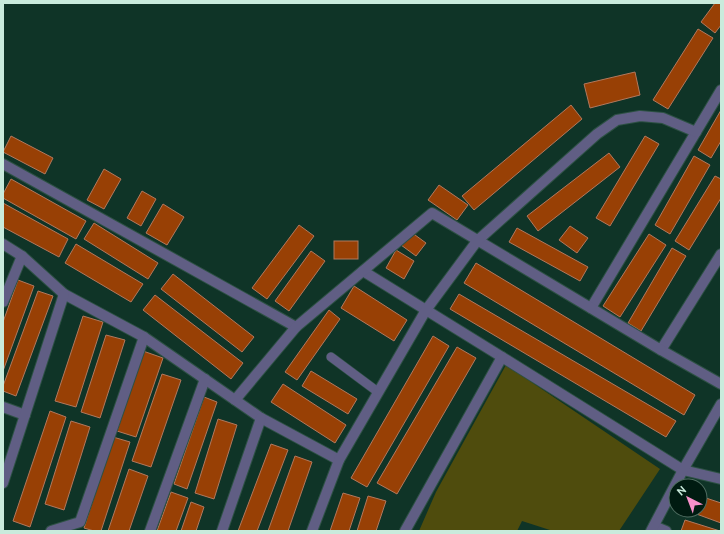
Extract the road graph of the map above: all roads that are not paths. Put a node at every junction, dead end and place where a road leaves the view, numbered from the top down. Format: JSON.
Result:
{"nodes":[{"id":1,"x":721,"y":90,"type":"edge"},
{"id":2,"x":696,"y":132,"type":"junction"},
{"id":3,"x":3,"y":164,"type":"edge"},
{"id":4,"x":477,"y":241,"type":"junction"},
{"id":5,"x":3,"y":244,"type":"edge"},
{"id":6,"x":721,"y":254,"type":"edge"},
{"id":7,"x":22,"y":256,"type":"junction"},
{"id":8,"x":363,"y":271,"type":"junction"},
{"id":9,"x":64,"y":294,"type":"junction"},
{"id":10,"x":3,"y":302,"type":"edge"},
{"id":11,"x":591,"y":308,"type":"junction"},
{"id":12,"x":426,"y":310,"type":"junction"},
{"id":13,"x":296,"y":327,"type":"junction"},
{"id":14,"x":144,"y":337,"type":"junction"},
{"id":15,"x":661,"y":350,"type":"junction"},
{"id":16,"x":502,"y":356,"type":"junction"},
{"id":17,"x":331,"y":357,"type":"dead end"},
{"id":18,"x":204,"y":379,"type":"junction"},
{"id":19,"x":721,"y":384,"type":"edge"},
{"id":20,"x":378,"y":392,"type":"junction"},
{"id":21,"x":235,"y":400,"type":"junction"},
{"id":22,"x":721,"y":404,"type":"edge"},
{"id":23,"x":3,"y":407,"type":"edge"},
{"id":24,"x":25,"y":415,"type":"junction"},
{"id":25,"x":261,"y":418,"type":"junction"},
{"id":26,"x":339,"y":460,"type":"junction"},
{"id":27,"x":683,"y":470,"type":"junction"},
{"id":28,"x":721,"y":479,"type":"edge"},
{"id":29,"x":3,"y":483,"type":"edge"},
{"id":30,"x":652,"y":529,"type":"edge"},
{"id":31,"x":51,"y":531,"type":"edge"},
{"id":32,"x":150,"y":531,"type":"edge"},
{"id":33,"x":222,"y":531,"type":"edge"},
{"id":34,"x":312,"y":531,"type":"edge"},
{"id":35,"x":405,"y":531,"type":"edge"},
{"id":36,"x":666,"y":531,"type":"edge"}],
"edges":[{"from":1,"to":2,"type":"street"},
{"from":2,"to":4,"type":"street"},
{"from":2,"to":11,"type":"street"},
{"from":3,"to":13,"type":"street"},
{"from":4,"to":8,"type":"street"},
{"from":4,"to":11,"type":"street"},
{"from":4,"to":12,"type":"street"},
{"from":5,"to":7,"type":"street"},
{"from":6,"to":15,"type":"street"},
{"from":7,"to":9,"type":"street"},
{"from":7,"to":10,"type":"street"},
{"from":8,"to":12,"type":"street"},
{"from":8,"to":13,"type":"street"},
{"from":9,"to":14,"type":"street"},
{"from":9,"to":24,"type":"street"},
{"from":11,"to":15,"type":"street"},
{"from":12,"to":16,"type":"street"},
{"from":12,"to":20,"type":"street"},
{"from":13,"to":21,"type":"street"},
{"from":14,"to":18,"type":"street"},
{"from":14,"to":31,"type":"street"},
{"from":15,"to":19,"type":"street"},
{"from":16,"to":27,"type":"street"},
{"from":16,"to":35,"type":"street"},
{"from":17,"to":20,"type":"lane"},
{"from":18,"to":21,"type":"street"},
{"from":18,"to":32,"type":"street"},
{"from":20,"to":26,"type":"street"},
{"from":21,"to":25,"type":"street"},
{"from":22,"to":27,"type":"street"},
{"from":23,"to":24,"type":"street"},
{"from":24,"to":29,"type":"street"},
{"from":25,"to":26,"type":"street"},
{"from":25,"to":33,"type":"street"},
{"from":26,"to":34,"type":"street"},
{"from":27,"to":28,"type":"street"},
{"from":27,"to":30,"type":"street"},
{"from":30,"to":36,"type":"street"}]}
